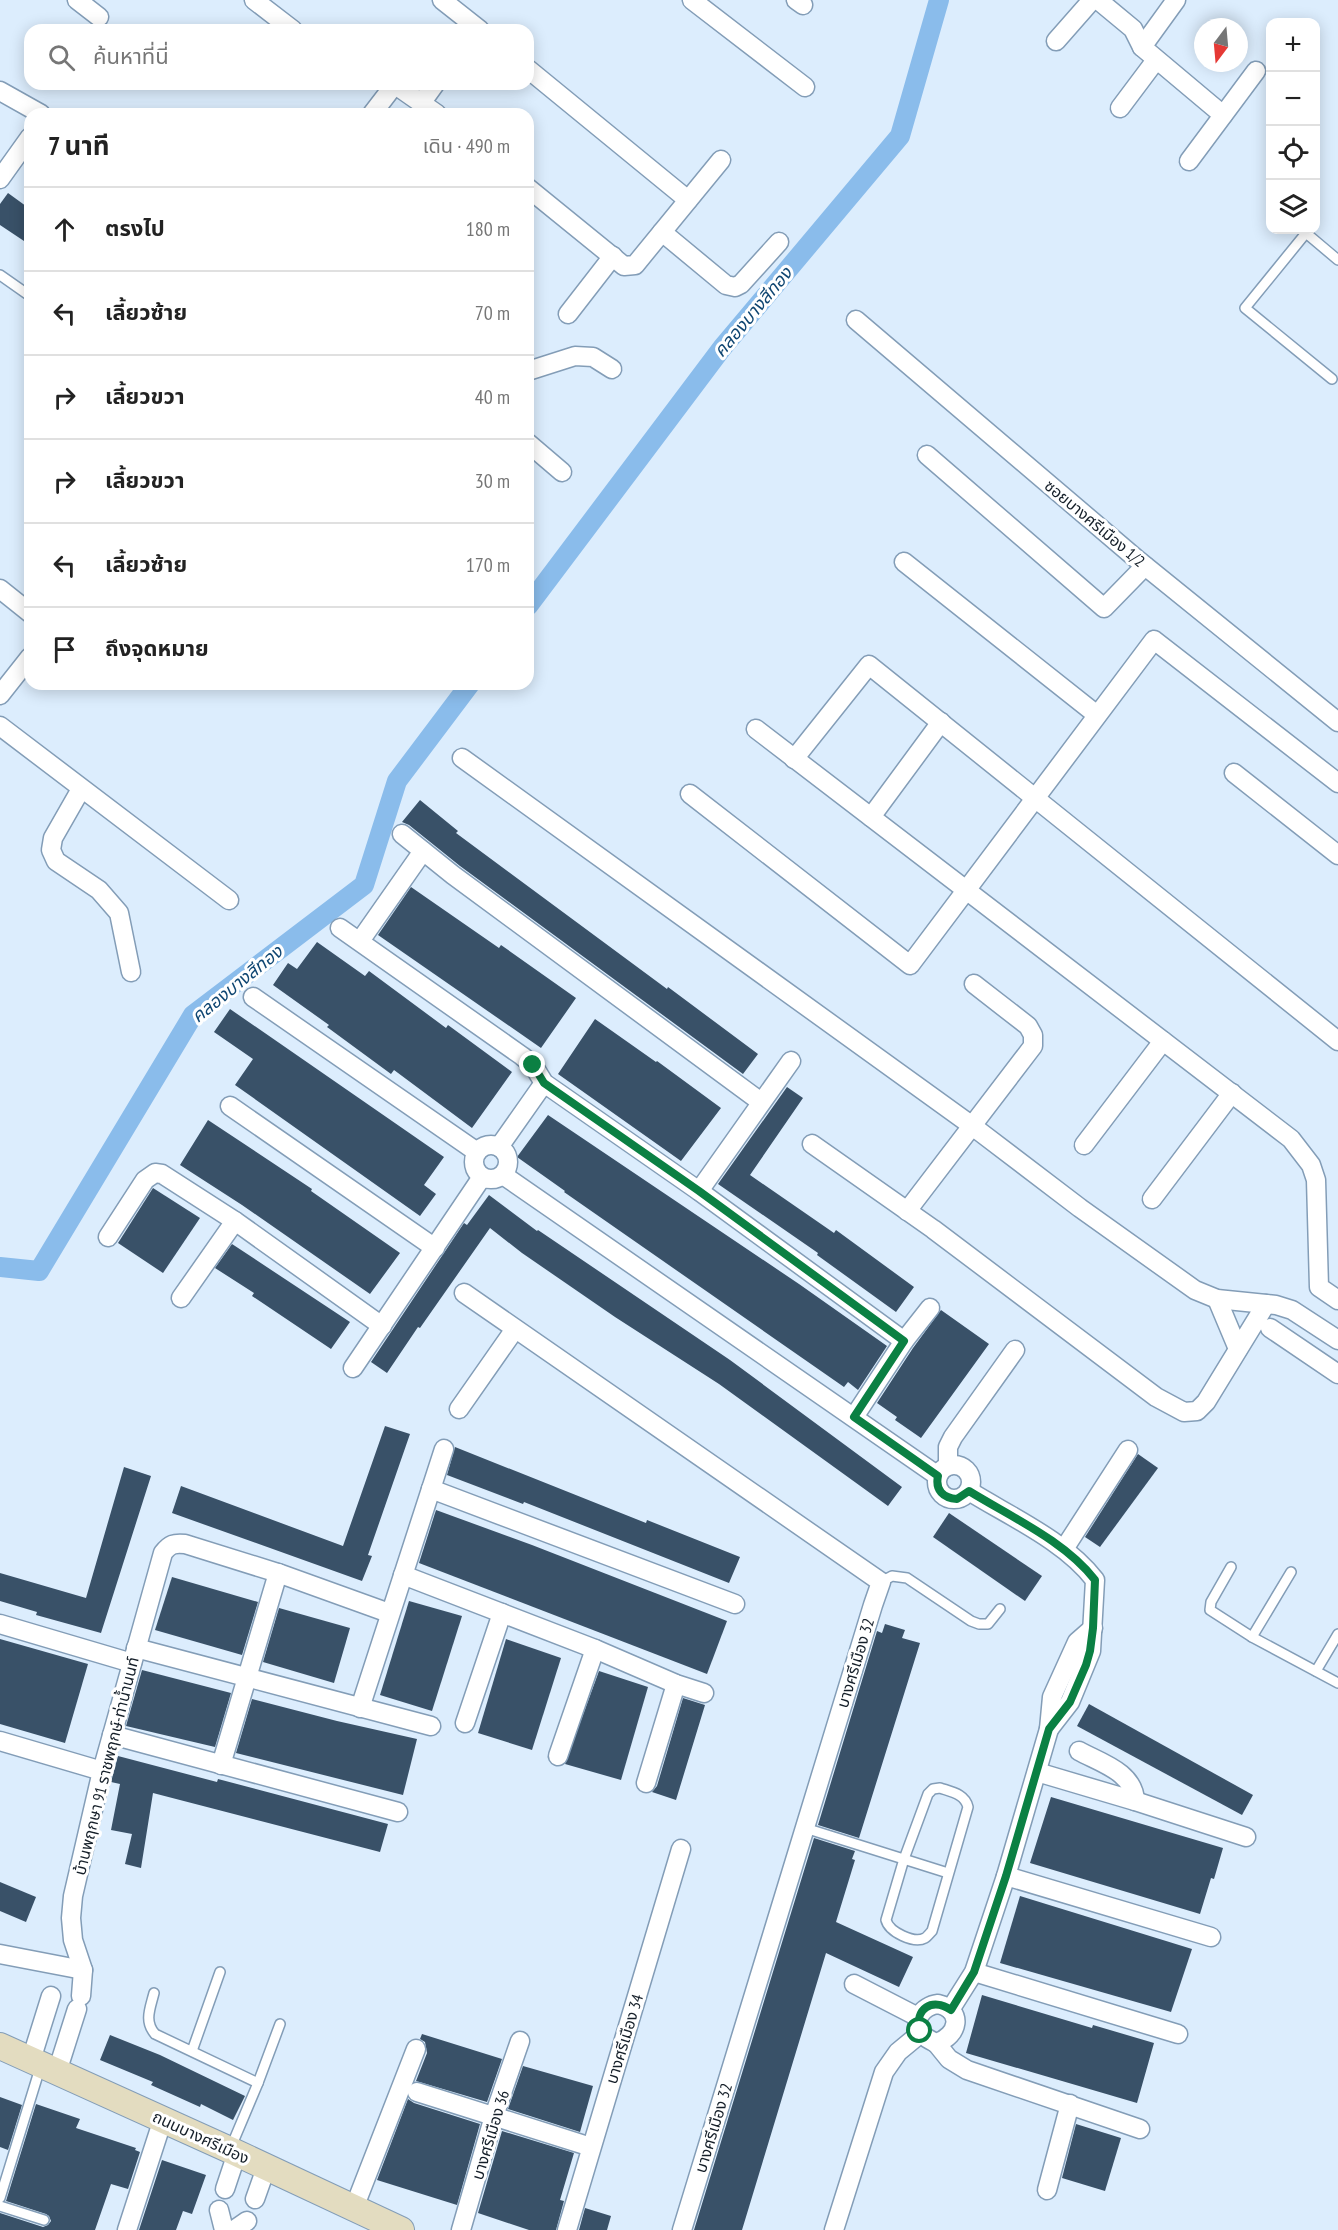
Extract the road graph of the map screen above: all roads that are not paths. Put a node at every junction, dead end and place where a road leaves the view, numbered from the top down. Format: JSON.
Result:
{"nodes":[{"id":1,"x":77,"y":0,"type":"edge"},
{"id":2,"x":254,"y":0,"type":"edge"},
{"id":3,"x":441,"y":0,"type":"edge"},
{"id":4,"x":692,"y":0,"type":"edge"},
{"id":5,"x":1092,"y":0,"type":"edge"},
{"id":6,"x":1098,"y":0,"type":"edge"},
{"id":7,"x":1176,"y":0,"type":"edge"},
{"id":8,"x":99,"y":17,"type":"dead end"},
{"id":9,"x":285,"y":24,"type":"edge"},
{"id":10,"x":470,"y":24,"type":"edge"},
{"id":11,"x":1056,"y":41,"type":"dead end"},
{"id":12,"x":1142,"y":47,"type":"junction"},
{"id":13,"x":1156,"y":60,"type":"junction"},
{"id":14,"x":1256,"y":70,"type":"dead end"},
{"id":15,"x":534,"y":74,"type":"edge"},
{"id":16,"x":805,"y":87,"type":"dead end"},
{"id":17,"x":390,"y":90,"type":"edge"},
{"id":18,"x":403,"y":90,"type":"edge"},
{"id":19,"x":431,"y":90,"type":"edge"},
{"id":20,"x":0,"y":91,"type":"edge"},
{"id":21,"x":422,"y":102,"type":"junction"},
{"id":22,"x":30,"y":108,"type":"edge"},
{"id":23,"x":376,"y":108,"type":"edge"},
{"id":24,"x":430,"y":108,"type":"edge"},
{"id":25,"x":1120,"y":108,"type":"dead end"},
{"id":26,"x":1223,"y":115,"type":"junction"},
{"id":27,"x":24,"y":145,"type":"edge"},
{"id":28,"x":721,"y":160,"type":"dead end"},
{"id":29,"x":1189,"y":160,"type":"dead end"},
{"id":30,"x":0,"y":179,"type":"edge"},
{"id":31,"x":534,"y":199,"type":"edge"},
{"id":32,"x":688,"y":200,"type":"junction"},
{"id":33,"x":662,"y":232,"type":"junction"},
{"id":34,"x":779,"y":242,"type":"dead end"},
{"id":35,"x":613,"y":256,"type":"junction"},
{"id":36,"x":1338,"y":260,"type":"edge"},
{"id":37,"x":0,"y":275,"type":"edge"},
{"id":38,"x":24,"y":292,"type":"edge"},
{"id":39,"x":568,"y":314,"type":"dead end"},
{"id":40,"x":856,"y":320,"type":"dead end"},
{"id":41,"x":534,"y":369,"type":"edge"},
{"id":42,"x":612,"y":369,"type":"dead end"},
{"id":43,"x":1332,"y":379,"type":"dead end"},
{"id":44,"x":534,"y":448,"type":"edge"},
{"id":45,"x":927,"y":455,"type":"dead end"},
{"id":46,"x":562,"y":472,"type":"dead end"},
{"id":47,"x":904,"y":562,"type":"dead end"},
{"id":48,"x":1145,"y":566,"type":"junction"},
{"id":49,"x":0,"y":589,"type":"edge"},
{"id":50,"x":24,"y":608,"type":"edge"},
{"id":51,"x":24,"y":665,"type":"edge"},
{"id":52,"x":0,"y":695,"type":"edge"},
{"id":53,"x":1096,"y":715,"type":"junction"},
{"id":54,"x":941,"y":722,"type":"junction"},
{"id":55,"x":1338,"y":722,"type":"edge"},
{"id":56,"x":0,"y":726,"type":"edge"},
{"id":57,"x":756,"y":729,"type":"dead end"},
{"id":58,"x":462,"y":758,"type":"dead end"},
{"id":59,"x":794,"y":759,"type":"junction"},
{"id":60,"x":1234,"y":773,"type":"dead end"},
{"id":61,"x":1338,"y":783,"type":"edge"},
{"id":62,"x":81,"y":789,"type":"junction"},
{"id":63,"x":690,"y":794,"type":"dead end"},
{"id":64,"x":1035,"y":797,"type":"junction"},
{"id":65,"x":871,"y":817,"type":"junction"},
{"id":66,"x":402,"y":834,"type":"dead end"},
{"id":67,"x":423,"y":851,"type":"junction"},
{"id":68,"x":1338,"y":855,"type":"edge"},
{"id":69,"x":965,"y":890,"type":"junction"},
{"id":70,"x":229,"y":900,"type":"dead end"},
{"id":71,"x":340,"y":928,"type":"dead end"},
{"id":72,"x":360,"y":941,"type":"junction"},
{"id":73,"x":131,"y":972,"type":"dead end"},
{"id":74,"x":974,"y":984,"type":"dead end"},
{"id":75,"x":253,"y":997,"type":"dead end"},
{"id":76,"x":1163,"y":1041,"type":"junction"},
{"id":77,"x":1338,"y":1041,"type":"edge"},
{"id":78,"x":791,"y":1061,"type":"dead end"},
{"id":79,"x":544,"y":1083,"type":"junction"},
{"id":80,"x":1232,"y":1094,"type":"junction"},
{"id":81,"x":761,"y":1102,"type":"junction"},
{"id":82,"x":230,"y":1106,"type":"dead end"},
{"id":83,"x":971,"y":1125,"type":"junction"},
{"id":84,"x":812,"y":1144,"type":"dead end"},
{"id":85,"x":1084,"y":1145,"type":"dead end"},
{"id":86,"x":499,"y":1147,"type":"junction"},
{"id":87,"x":477,"y":1152,"type":"junction"},
{"id":88,"x":503,"y":1175,"type":"junction"},
{"id":89,"x":482,"y":1177,"type":"junction"},
{"id":90,"x":699,"y":1191,"type":"junction"},
{"id":91,"x":1152,"y":1199,"type":"dead end"},
{"id":92,"x":907,"y":1211,"type":"junction"},
{"id":93,"x":235,"y":1221,"type":"junction"},
{"id":94,"x":108,"y":1237,"type":"dead end"},
{"id":95,"x":435,"y":1248,"type":"junction"},
{"id":96,"x":464,"y":1293,"type":"dead end"},
{"id":97,"x":181,"y":1298,"type":"dead end"},
{"id":98,"x":1217,"y":1299,"type":"junction"},
{"id":99,"x":1338,"y":1300,"type":"edge"},
{"id":100,"x":1266,"y":1304,"type":"junction"},
{"id":101,"x":930,"y":1308,"type":"dead end"},
{"id":102,"x":382,"y":1326,"type":"junction"},
{"id":103,"x":1270,"y":1328,"type":"dead end"},
{"id":104,"x":515,"y":1329,"type":"junction"},
{"id":105,"x":1338,"y":1340,"type":"edge"},
{"id":106,"x":904,"y":1341,"type":"junction"},
{"id":107,"x":1238,"y":1349,"type":"junction"},
{"id":108,"x":1015,"y":1350,"type":"dead end"},
{"id":109,"x":353,"y":1368,"type":"dead end"},
{"id":110,"x":1338,"y":1374,"type":"edge"},
{"id":111,"x":459,"y":1409,"type":"dead end"},
{"id":112,"x":854,"y":1417,"type":"junction"},
{"id":113,"x":444,"y":1449,"type":"dead end"},
{"id":114,"x":1128,"y":1450,"type":"dead end"},
{"id":115,"x":943,"y":1471,"type":"junction"},
{"id":116,"x":431,"y":1489,"type":"junction"},
{"id":117,"x":969,"y":1491,"type":"junction"},
{"id":118,"x":1064,"y":1549,"type":"junction"},
{"id":119,"x":1231,"y":1567,"type":"dead end"},
{"id":120,"x":1291,"y":1572,"type":"dead end"},
{"id":121,"x":278,"y":1573,"type":"junction"},
{"id":122,"x":403,"y":1575,"type":"junction"},
{"id":123,"x":881,"y":1582,"type":"junction"},
{"id":124,"x":735,"y":1604,"type":"dead end"},
{"id":125,"x":1000,"y":1610,"type":"dead end"},
{"id":126,"x":389,"y":1613,"type":"junction"},
{"id":127,"x":502,"y":1613,"type":"junction"},
{"id":128,"x":0,"y":1624,"type":"edge"},
{"id":129,"x":1338,"y":1634,"type":"edge"},
{"id":130,"x":1252,"y":1637,"type":"junction"},
{"id":131,"x":595,"y":1649,"type":"junction"},
{"id":132,"x":134,"y":1655,"type":"junction"},
{"id":133,"x":1316,"y":1671,"type":"junction"},
{"id":134,"x":246,"y":1677,"type":"junction"},
{"id":135,"x":1338,"y":1683,"type":"edge"},
{"id":136,"x":676,"y":1684,"type":"junction"},
{"id":137,"x":704,"y":1693,"type":"dead end"},
{"id":138,"x":360,"y":1708,"type":"junction"},
{"id":139,"x":465,"y":1723,"type":"dead end"},
{"id":140,"x":430,"y":1726,"type":"dead end"},
{"id":141,"x":112,"y":1735,"type":"junction"},
{"id":142,"x":0,"y":1742,"type":"edge"},
{"id":143,"x":1080,"y":1751,"type":"dead end"},
{"id":144,"x":558,"y":1756,"type":"dead end"},
{"id":145,"x":220,"y":1765,"type":"junction"},
{"id":146,"x":102,"y":1771,"type":"junction"},
{"id":147,"x":1037,"y":1772,"type":"junction"},
{"id":148,"x":646,"y":1783,"type":"dead end"},
{"id":149,"x":1135,"y":1801,"type":"junction"},
{"id":150,"x":398,"y":1812,"type":"dead end"},
{"id":151,"x":805,"y":1828,"type":"junction"},
{"id":152,"x":1246,"y":1838,"type":"dead end"},
{"id":153,"x":681,"y":1849,"type":"dead end"},
{"id":154,"x":904,"y":1859,"type":"junction"},
{"id":155,"x":948,"y":1873,"type":"junction"},
{"id":156,"x":1006,"y":1876,"type":"junction"},
{"id":157,"x":1211,"y":1937,"type":"dead end"},
{"id":158,"x":73,"y":1940,"type":"junction"},
{"id":159,"x":0,"y":1954,"type":"edge"},
{"id":160,"x":61,"y":1966,"type":"junction"},
{"id":161,"x":83,"y":1970,"type":"junction"},
{"id":162,"x":220,"y":1972,"type":"dead end"},
{"id":163,"x":974,"y":1972,"type":"junction"},
{"id":164,"x":854,"y":1984,"type":"dead end"},
{"id":165,"x":154,"y":1993,"type":"dead end"},
{"id":166,"x":951,"y":2010,"type":"junction"},
{"id":167,"x":280,"y":2024,"type":"dead end"},
{"id":168,"x":925,"y":2031,"type":"junction"},
{"id":169,"x":1178,"y":2034,"type":"dead end"},
{"id":170,"x":520,"y":2041,"type":"dead end"},
{"id":171,"x":0,"y":2046,"type":"edge"},
{"id":172,"x":416,"y":2049,"type":"dead end"},
{"id":173,"x":192,"y":2051,"type":"junction"},
{"id":174,"x":43,"y":2065,"type":"junction"},
{"id":175,"x":258,"y":2083,"type":"junction"},
{"id":176,"x":417,"y":2092,"type":"dead end"},
{"id":177,"x":1070,"y":2104,"type":"junction"},
{"id":178,"x":494,"y":2116,"type":"junction"},
{"id":179,"x":164,"y":2119,"type":"junction"},
{"id":180,"x":1140,"y":2130,"type":"dead end"},
{"id":181,"x":591,"y":2147,"type":"junction"},
{"id":182,"x":234,"y":2151,"type":"junction"},
{"id":183,"x":266,"y":2168,"type":"junction"},
{"id":184,"x":225,"y":2189,"type":"dead end"},
{"id":185,"x":1047,"y":2190,"type":"dead end"},
{"id":186,"x":0,"y":2198,"type":"edge"},
{"id":187,"x":255,"y":2199,"type":"dead end"},
{"id":188,"x":0,"y":2206,"type":"edge"},
{"id":189,"x":354,"y":2208,"type":"junction"},
{"id":190,"x":219,"y":2210,"type":"dead end"},
{"id":191,"x":44,"y":2220,"type":"dead end"},
{"id":192,"x":127,"y":2230,"type":"edge"},
{"id":193,"x":224,"y":2230,"type":"edge"},
{"id":194,"x":401,"y":2230,"type":"edge"},
{"id":195,"x":461,"y":2230,"type":"edge"},
{"id":196,"x":567,"y":2230,"type":"edge"},
{"id":197,"x":682,"y":2230,"type":"edge"},
{"id":198,"x":834,"y":2230,"type":"edge"}],
"edges":[{"from":1,"to":8,"type":"street"},
{"from":2,"to":9,"type":"street"},
{"from":3,"to":10,"type":"street"},
{"from":4,"to":16,"type":"street"},
{"from":5,"to":11,"type":"street"},
{"from":6,"to":12,"type":"street"},
{"from":7,"to":12,"type":"street"},
{"from":12,"to":13,"type":"street"},
{"from":13,"to":25,"type":"street"},
{"from":13,"to":26,"type":"street"},
{"from":14,"to":26,"type":"street"},
{"from":15,"to":32,"type":"street"},
{"from":17,"to":23,"type":"street"},
{"from":18,"to":21,"type":"street"},
{"from":19,"to":21,"type":"street"},
{"from":20,"to":22,"type":"street"},
{"from":21,"to":24,"type":"street"},
{"from":26,"to":29,"type":"street"},
{"from":27,"to":30,"type":"street"},
{"from":28,"to":32,"type":"street"},
{"from":31,"to":35,"type":"street"},
{"from":32,"to":33,"type":"street"},
{"from":33,"to":34,"type":"street"},
{"from":33,"to":35,"type":"street"},
{"from":35,"to":39,"type":"street"},
{"from":36,"to":43,"type":"lane"},
{"from":37,"to":38,"type":"lane"},
{"from":40,"to":48,"type":"street","name":"ซอยบางศรีเมือง 1/2"},
{"from":41,"to":42,"type":"street"},
{"from":44,"to":46,"type":"street"},
{"from":45,"to":48,"type":"street"},
{"from":47,"to":53,"type":"street"},
{"from":48,"to":55,"type":"street","name":"ซอยบางศรีเมือง 1/2"},
{"from":49,"to":50,"type":"street"},
{"from":51,"to":52,"type":"street"},
{"from":53,"to":61,"type":"street"},
{"from":53,"to":64,"type":"street"},
{"from":54,"to":59,"type":"street"},
{"from":54,"to":64,"type":"street"},
{"from":54,"to":65,"type":"street"},
{"from":56,"to":62,"type":"street"},
{"from":57,"to":59,"type":"street"},
{"from":58,"to":83,"type":"street"},
{"from":59,"to":65,"type":"street"},
{"from":60,"to":68,"type":"street"},
{"from":62,"to":70,"type":"street"},
{"from":62,"to":73,"type":"street"},
{"from":63,"to":69,"type":"street"},
{"from":64,"to":69,"type":"street"},
{"from":64,"to":77,"type":"street"},
{"from":65,"to":69,"type":"street"},
{"from":66,"to":67,"type":"street"},
{"from":67,"to":72,"type":"street"},
{"from":67,"to":81,"type":"street"},
{"from":69,"to":76,"type":"street"},
{"from":71,"to":72,"type":"street"},
{"from":72,"to":79,"type":"street"},
{"from":74,"to":83,"type":"street"},
{"from":75,"to":87,"type":"street"},
{"from":76,"to":80,"type":"street"},
{"from":76,"to":85,"type":"street"},
{"from":78,"to":81,"type":"street"},
{"from":79,"to":86,"type":"street"},
{"from":79,"to":90,"type":"street"},
{"from":80,"to":91,"type":"street"},
{"from":80,"to":99,"type":"street"},
{"from":81,"to":90,"type":"street"},
{"from":82,"to":95,"type":"street"},
{"from":83,"to":92,"type":"street"},
{"from":83,"to":98,"type":"street"},
{"from":84,"to":92,"type":"street"},
{"from":86,"to":87,"type":"street"},
{"from":86,"to":88,"type":"street"},
{"from":87,"to":89,"type":"street"},
{"from":88,"to":89,"type":"street"},
{"from":88,"to":112,"type":"street"},
{"from":89,"to":95,"type":"street"},
{"from":90,"to":106,"type":"street"},
{"from":92,"to":107,"type":"street"},
{"from":93,"to":94,"type":"street"},
{"from":93,"to":97,"type":"street"},
{"from":93,"to":102,"type":"street"},
{"from":95,"to":102,"type":"street"},
{"from":96,"to":104,"type":"street"},
{"from":98,"to":100,"type":"street"},
{"from":98,"to":107,"type":"street"},
{"from":100,"to":105,"type":"street"},
{"from":100,"to":107,"type":"street"},
{"from":101,"to":106,"type":"street"},
{"from":102,"to":109,"type":"street"},
{"from":103,"to":110,"type":"street"},
{"from":104,"to":111,"type":"street"},
{"from":104,"to":123,"type":"street"},
{"from":106,"to":112,"type":"street"},
{"from":108,"to":115,"type":"street"},
{"from":112,"to":115,"type":"street"},
{"from":113,"to":116,"type":"street"},
{"from":114,"to":118,"type":"street"},
{"from":115,"to":117,"type":"street"},
{"from":115,"to":117,"type":"street"},
{"from":116,"to":122,"type":"street"},
{"from":116,"to":124,"type":"street"},
{"from":117,"to":118,"type":"street"},
{"from":118,"to":147,"type":"street"},
{"from":119,"to":130,"type":"lane"},
{"from":120,"to":130,"type":"lane"},
{"from":121,"to":126,"type":"street"},
{"from":121,"to":132,"type":"street","name":"บ้านพฤกษา 91 ราชพฤกษ์-ท่าน้ำนนท์"},
{"from":121,"to":134,"type":"street"},
{"from":122,"to":126,"type":"street"},
{"from":122,"to":127,"type":"street"},
{"from":123,"to":125,"type":"lane"},
{"from":123,"to":151,"type":"street","name":"บางศรีเมือง 32"},
{"from":126,"to":138,"type":"street"},
{"from":127,"to":131,"type":"street"},
{"from":127,"to":139,"type":"street"},
{"from":128,"to":132,"type":"street"},
{"from":129,"to":133,"type":"lane"},
{"from":130,"to":133,"type":"lane"},
{"from":131,"to":136,"type":"street"},
{"from":131,"to":144,"type":"street"},
{"from":132,"to":134,"type":"street"},
{"from":132,"to":141,"type":"street","name":"บ้านพฤกษา 91 ราชพฤกษ์-ท่าน้ำนนท์"},
{"from":133,"to":135,"type":"lane"},
{"from":134,"to":138,"type":"street"},
{"from":134,"to":145,"type":"street"},
{"from":136,"to":137,"type":"street"},
{"from":136,"to":148,"type":"street"},
{"from":138,"to":140,"type":"street"},
{"from":141,"to":145,"type":"street"},
{"from":141,"to":146,"type":"street","name":"บ้านพฤกษา 91 ราชพฤกษ์-ท่าน้ำนนท์"},
{"from":142,"to":146,"type":"street"},
{"from":143,"to":149,"type":"street"},
{"from":145,"to":150,"type":"street"},
{"from":146,"to":158,"type":"street","name":"บ้านพฤกษา 91 ราชพฤกษ์-ท่าน้ำนนท์"},
{"from":147,"to":149,"type":"street"},
{"from":147,"to":156,"type":"street"},
{"from":149,"to":152,"type":"street"},
{"from":151,"to":154,"type":"lane"},
{"from":151,"to":197,"type":"street","name":"บางศรีเมือง 32"},
{"from":153,"to":181,"type":"street","name":"บางศรีเมือง 34"},
{"from":154,"to":155,"type":"lane"},
{"from":154,"to":155,"type":"lane"},
{"from":154,"to":155,"type":"lane"},
{"from":156,"to":157,"type":"street"},
{"from":156,"to":163,"type":"street"},
{"from":158,"to":160,"type":"street"},
{"from":158,"to":161,"type":"street","name":"บ้านพฤกษา 91 ราชพฤกษ์-ท่าน้ำนนท์"},
{"from":159,"to":160,"type":"street"},
{"from":160,"to":161,"type":"street"},
{"from":160,"to":174,"type":"street"},
{"from":161,"to":174,"type":"street","name":"บ้านพฤกษา 91 ราชพฤกษ์-ท่าน้ำนนท์"},
{"from":162,"to":173,"type":"lane"},
{"from":163,"to":166,"type":"street"},
{"from":163,"to":169,"type":"street"},
{"from":164,"to":168,"type":"street"},
{"from":165,"to":173,"type":"lane"},
{"from":166,"to":168,"type":"street"},
{"from":166,"to":168,"type":"street"},
{"from":167,"to":175,"type":"lane"},
{"from":168,"to":177,"type":"street"},
{"from":168,"to":198,"type":"street"},
{"from":170,"to":178,"type":"street","name":"บางศรีเมือง 36"},
{"from":171,"to":174,"type":"street","name":"ถนนบางศรีเมือง"},
{"from":172,"to":189,"type":"street"},
{"from":173,"to":175,"type":"lane"},
{"from":174,"to":179,"type":"street","name":"ถนนบางศรีเมือง"},
{"from":174,"to":186,"type":"lane"},
{"from":175,"to":182,"type":"lane"},
{"from":176,"to":178,"type":"street"},
{"from":177,"to":180,"type":"street"},
{"from":177,"to":185,"type":"street"},
{"from":178,"to":181,"type":"street"},
{"from":178,"to":195,"type":"street","name":"บางศรีเมือง 36"},
{"from":179,"to":182,"type":"street","name":"ถนนบางศรีเมือง"},
{"from":179,"to":192,"type":"street"},
{"from":181,"to":196,"type":"street","name":"บางศรีเมือง 34"},
{"from":182,"to":183,"type":"street","name":"ถนนบางศรีเมือง"},
{"from":182,"to":184,"type":"street"},
{"from":183,"to":187,"type":"street"},
{"from":183,"to":189,"type":"street","name":"ถนนบางศรีเมือง"},
{"from":188,"to":191,"type":"lane"},
{"from":189,"to":194,"type":"street","name":"ถนนบางศรีเมือง"},
{"from":190,"to":193,"type":"street"}]}
